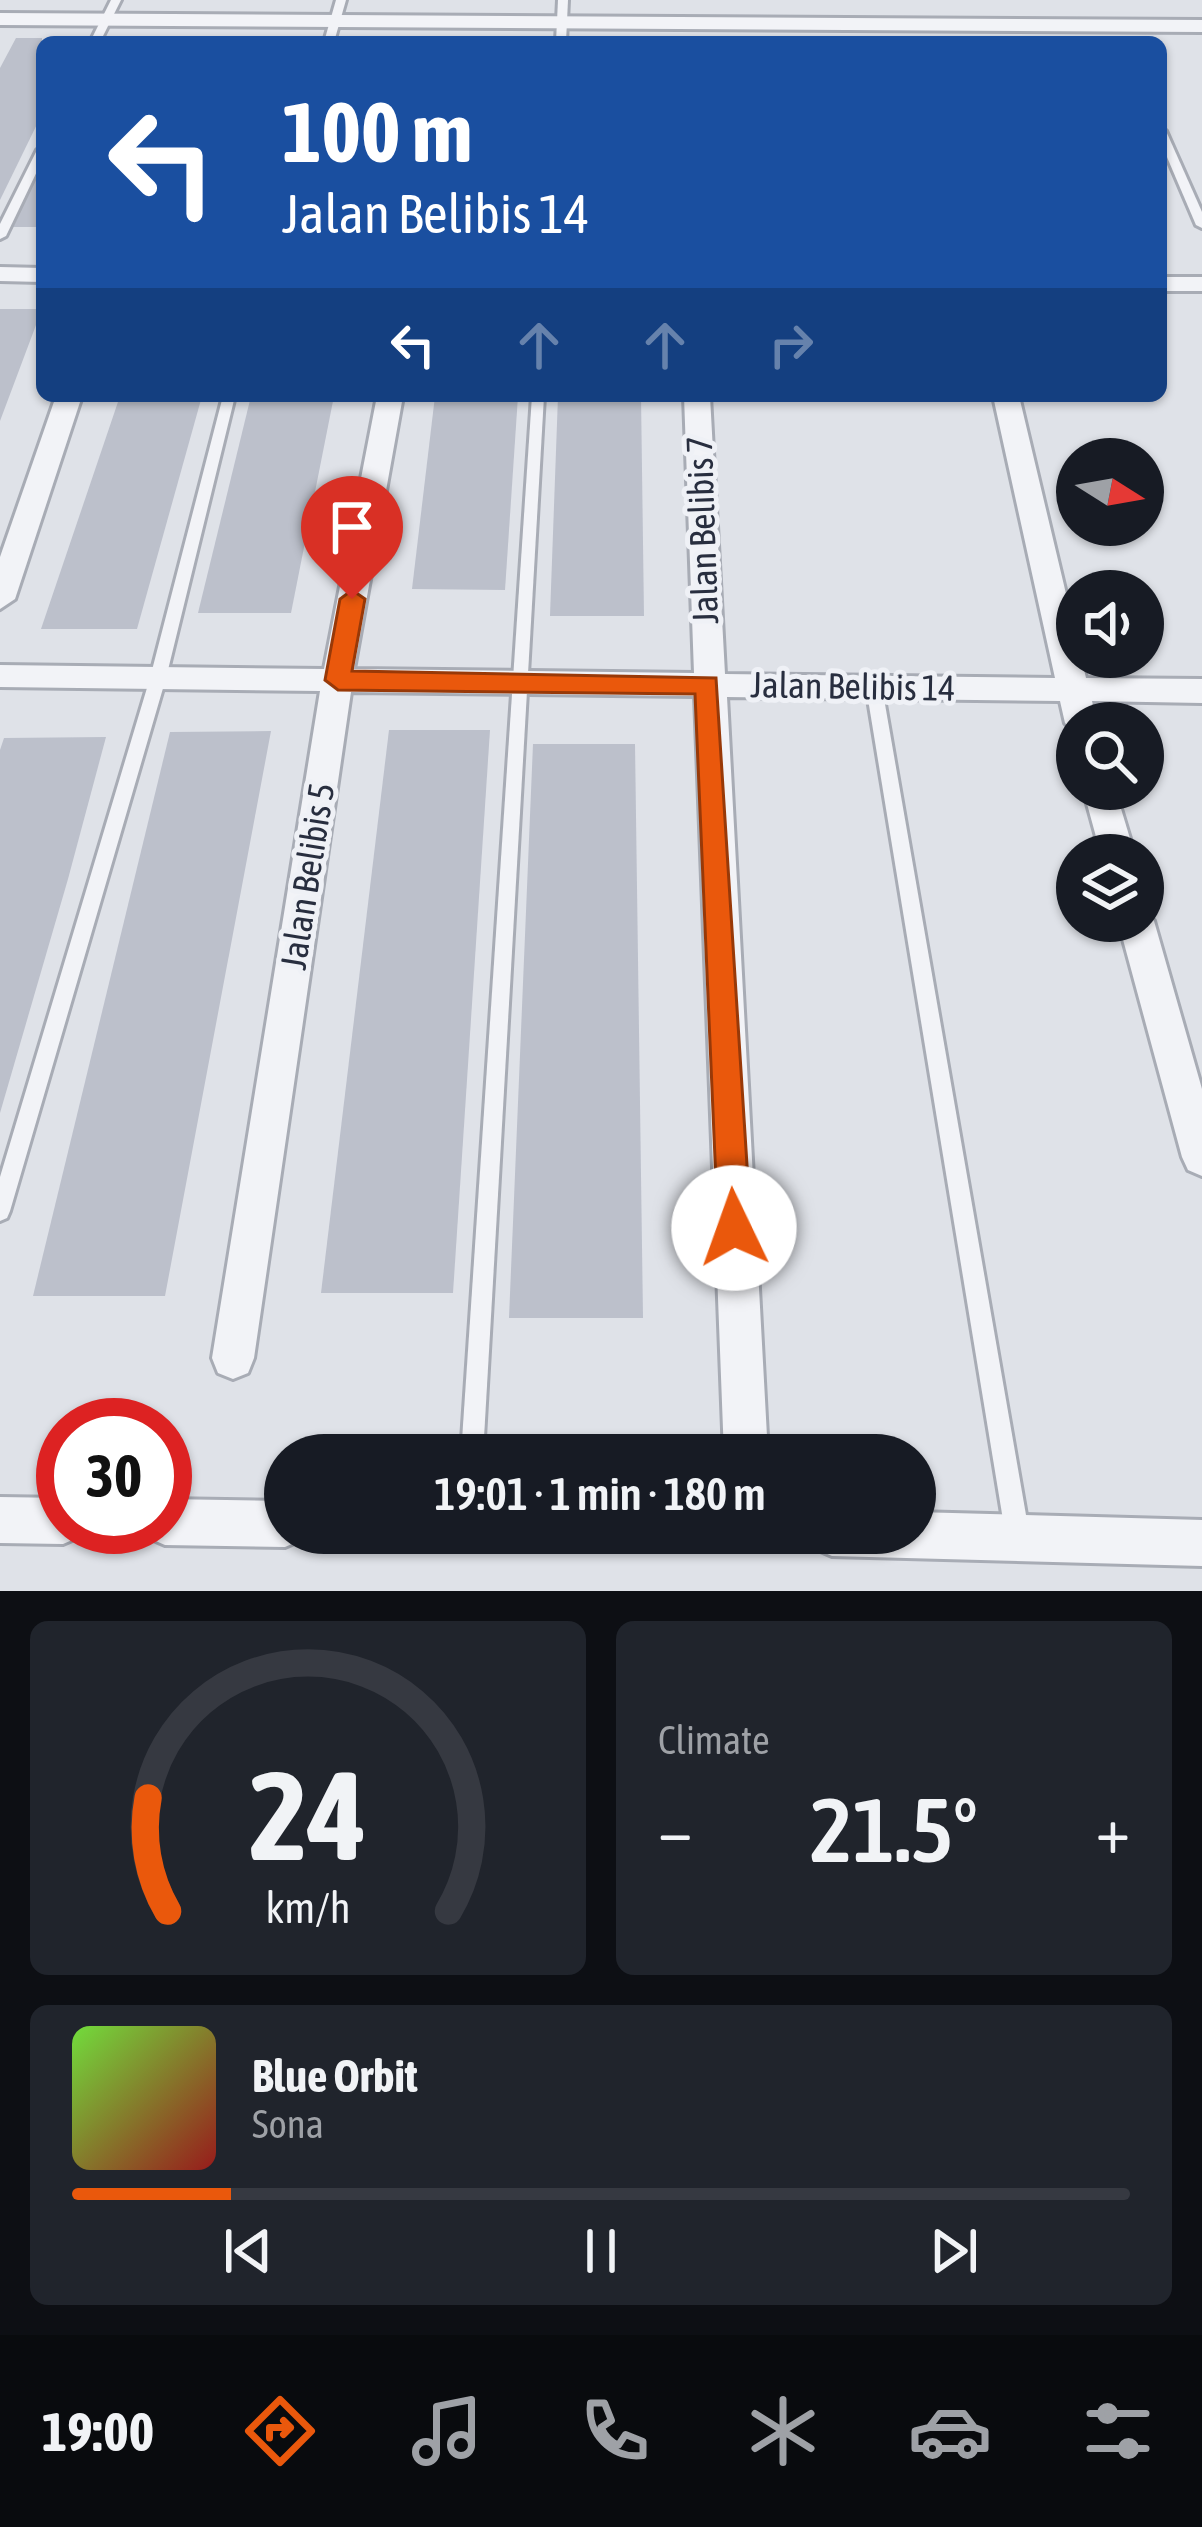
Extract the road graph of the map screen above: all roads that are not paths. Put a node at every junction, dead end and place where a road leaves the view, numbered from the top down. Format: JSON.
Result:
{"nodes":[{"id":1,"x":6,"y":0,"type":"edge"},
{"id":2,"x":116,"y":0,"type":"edge"},
{"id":3,"x":341,"y":0,"type":"edge"},
{"id":4,"x":456,"y":0,"type":"edge"},
{"id":5,"x":563,"y":0,"type":"edge"},
{"id":6,"x":679,"y":0,"type":"edge"},
{"id":7,"x":902,"y":0,"type":"edge"},
{"id":8,"x":0,"y":9,"type":"edge"},
{"id":9,"x":0,"y":20,"type":"edge"},
{"id":10,"x":106,"y":20,"type":"junction"},
{"id":11,"x":908,"y":24,"type":"junction"},
{"id":12,"x":1202,"y":26,"type":"edge"},
{"id":13,"x":332,"y":32,"type":"edge"},
{"id":14,"x":451,"y":33,"type":"edge"},
{"id":15,"x":561,"y":33,"type":"edge"},
{"id":16,"x":680,"y":33,"type":"edge"},
{"id":17,"x":98,"y":36,"type":"edge"},
{"id":18,"x":1167,"y":145,"type":"edge"},
{"id":19,"x":36,"y":162,"type":"edge"},
{"id":20,"x":1202,"y":225,"type":"edge"},
{"id":21,"x":0,"y":236,"type":"edge"},
{"id":22,"x":0,"y":274,"type":"edge"},
{"id":23,"x":36,"y":275,"type":"edge"},
{"id":24,"x":1167,"y":284,"type":"edge"},
{"id":25,"x":1202,"y":284,"type":"edge"},
{"id":26,"x":67,"y":402,"type":"edge"},
{"id":27,"x":227,"y":402,"type":"edge"},
{"id":28,"x":389,"y":402,"type":"edge"},
{"id":29,"x":538,"y":402,"type":"edge"},
{"id":30,"x":697,"y":402,"type":"edge"},
{"id":31,"x":1007,"y":402,"type":"edge"},
{"id":32,"x":0,"y":599,"type":"edge"},
{"id":33,"x":0,"y":676,"type":"edge"},
{"id":34,"x":158,"y":678,"type":"junction"},
{"id":35,"x":338,"y":680,"type":"junction"},
{"id":36,"x":520,"y":682,"type":"junction"},
{"id":37,"x":707,"y":685,"type":"junction"},
{"id":38,"x":874,"y":687,"type":"junction"},
{"id":39,"x":1072,"y":689,"type":"junction"},
{"id":40,"x":1202,"y":691,"type":"edge"},
{"id":41,"x":1075,"y":702,"type":"edge"},
{"id":42,"x":1142,"y":942,"type":"edge"},
{"id":43,"x":1202,"y":1157,"type":"edge"},
{"id":44,"x":0,"y":1211,"type":"edge"},
{"id":45,"x":232,"y":1358,"type":"dead end"},
{"id":46,"x":473,"y":1434,"type":"edge"},
{"id":47,"x":745,"y":1434,"type":"edge"},
{"id":48,"x":0,"y":1520,"type":"edge"},
{"id":49,"x":36,"y":1521,"type":"edge"},
{"id":50,"x":192,"y":1522,"type":"edge"},
{"id":51,"x":264,"y":1524,"type":"edge"},
{"id":52,"x":936,"y":1536,"type":"edge"},
{"id":53,"x":1018,"y":1538,"type":"junction"},
{"id":54,"x":1202,"y":1543,"type":"edge"}],
"edges":[{"from":1,"to":8,"type":"street"},
{"from":2,"to":10,"type":"lane"},
{"from":3,"to":13,"type":"lane"},
{"from":4,"to":14,"type":"street"},
{"from":5,"to":15,"type":"lane"},
{"from":6,"to":16,"type":"street"},
{"from":7,"to":11,"type":"street"},
{"from":9,"to":10,"type":"street"},
{"from":10,"to":13,"type":"street"},
{"from":10,"to":17,"type":"lane"},
{"from":11,"to":12,"type":"street"},
{"from":11,"to":16,"type":"street"},
{"from":13,"to":14,"type":"street"},
{"from":14,"to":15,"type":"street"},
{"from":15,"to":16,"type":"street"},
{"from":18,"to":20,"type":"lane"},
{"from":19,"to":21,"type":"lane"},
{"from":22,"to":23,"type":"street"},
{"from":24,"to":25,"type":"street"},
{"from":26,"to":32,"type":"street"},
{"from":27,"to":34,"type":"lane"},
{"from":28,"to":35,"type":"street","name":"Jalan Belibis 5"},
{"from":29,"to":36,"type":"lane"},
{"from":30,"to":37,"type":"street","name":"Jalan Belibis 7"},
{"from":31,"to":39,"type":"street"},
{"from":33,"to":34,"type":"street","name":"Jalan Belibis 14"},
{"from":34,"to":35,"type":"street","name":"Jalan Belibis 14"},
{"from":34,"to":44,"type":"lane"},
{"from":35,"to":36,"type":"street","name":"Jalan Belibis 14"},
{"from":35,"to":45,"type":"street","name":"Jalan Belibis 5"},
{"from":36,"to":37,"type":"street","name":"Jalan Belibis 14"},
{"from":36,"to":46,"type":"lane"},
{"from":37,"to":38,"type":"street","name":"Jalan Belibis 14"},
{"from":37,"to":47,"type":"street","name":"Jalan Belibis 7"},
{"from":38,"to":39,"type":"street","name":"Jalan Belibis 14"},
{"from":38,"to":53,"type":"lane"},
{"from":39,"to":40,"type":"street","name":"Jalan Belibis 14"},
{"from":39,"to":41,"type":"street"},
{"from":42,"to":43,"type":"street"},
{"from":48,"to":49,"type":"street"},
{"from":50,"to":51,"type":"street"},
{"from":52,"to":53,"type":"street"},
{"from":53,"to":54,"type":"street"}]}
